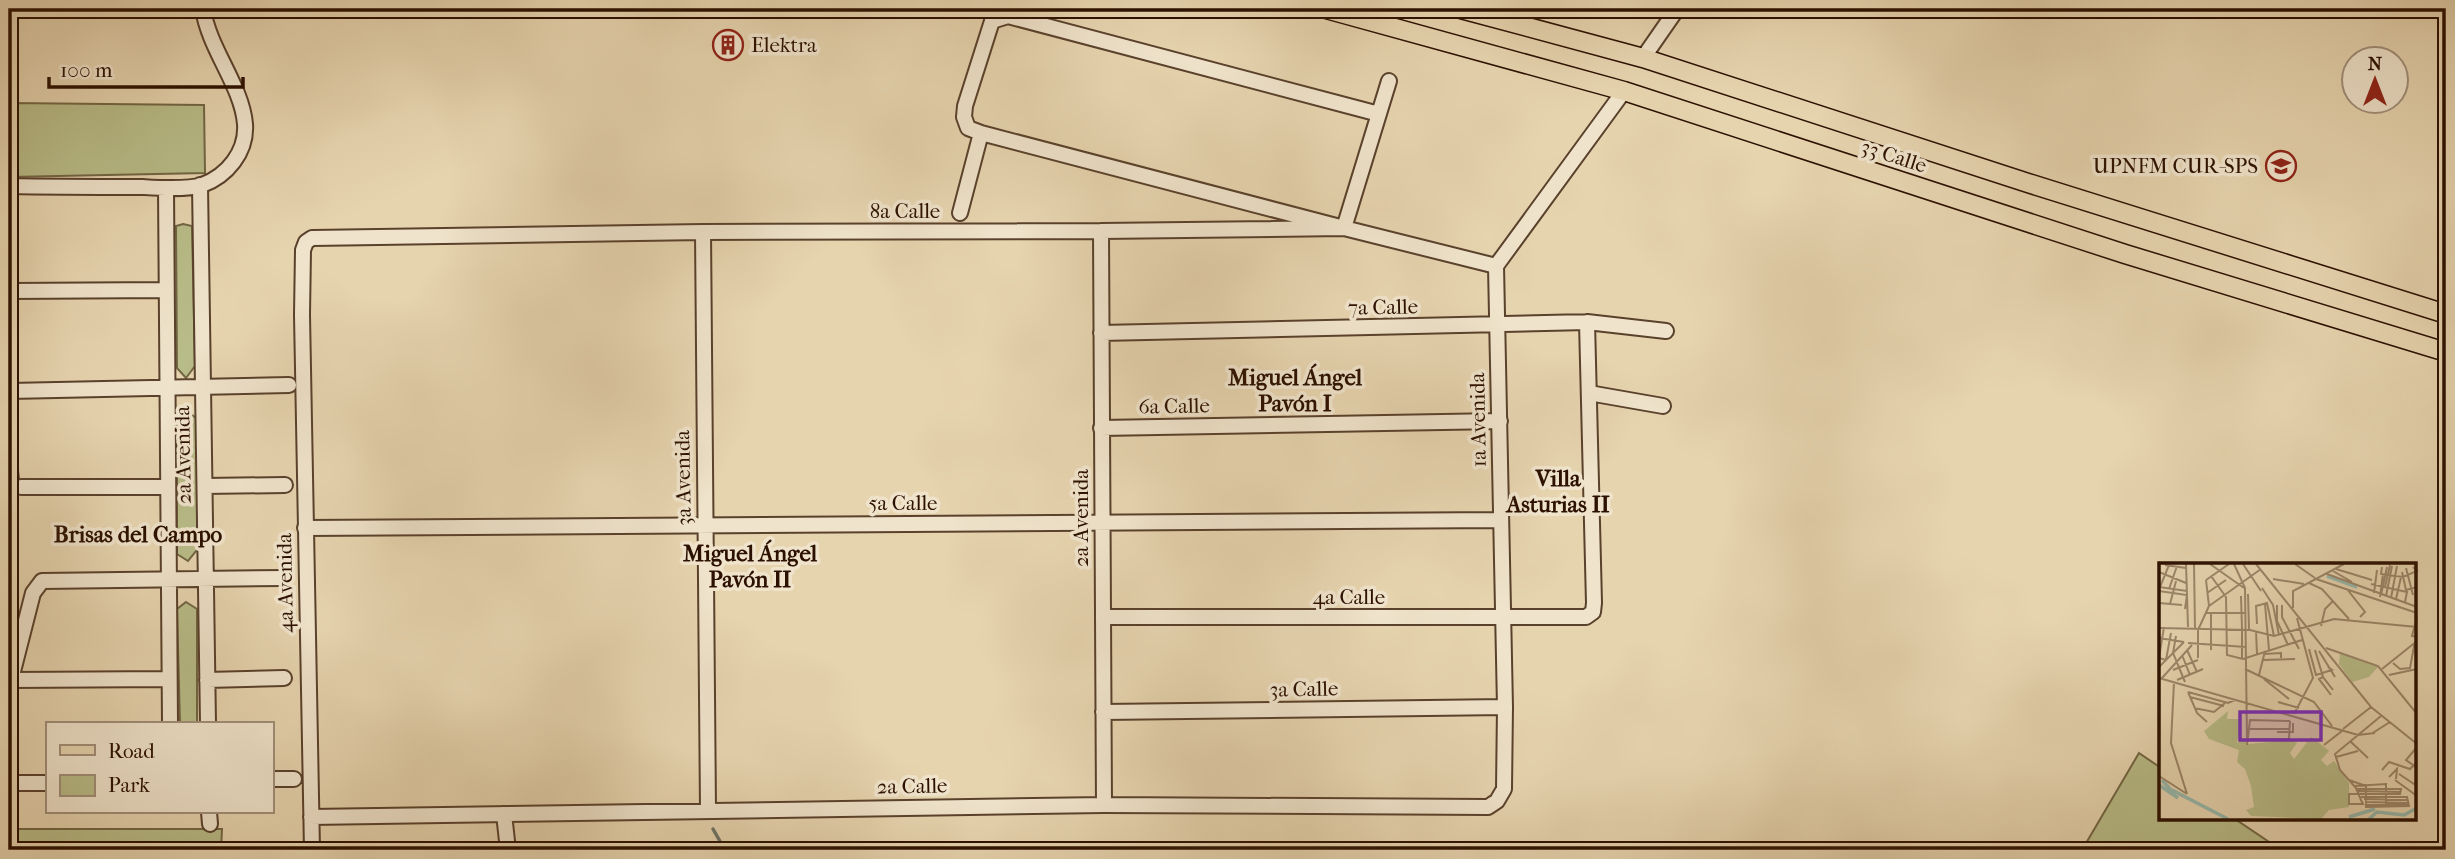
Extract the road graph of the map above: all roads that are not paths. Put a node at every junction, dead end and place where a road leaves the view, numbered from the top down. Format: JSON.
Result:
{"nodes":[{"id":1,"x":203,"y":9,"type":"edge"},
{"id":2,"x":1326,"y":9,"type":"edge"},
{"id":3,"x":1461,"y":9,"type":"edge"},
{"id":4,"x":1677,"y":9,"type":"edge"},
{"id":5,"x":1643,"y":58,"type":"junction"},
{"id":6,"x":1388,"y":81,"type":"dead end"},
{"id":7,"x":1624,"y":92,"type":"junction"},
{"id":8,"x":1379,"y":114,"type":"junction"},
{"id":9,"x":981,"y":133,"type":"junction"},
{"id":10,"x":200,"y":185,"type":"junction"},
{"id":11,"x":9,"y":187,"type":"edge"},
{"id":12,"x":166,"y":188,"type":"junction"},
{"id":13,"x":960,"y":214,"type":"dead end"},
{"id":14,"x":1344,"y":228,"type":"junction"},
{"id":15,"x":1101,"y":231,"type":"junction"},
{"id":16,"x":703,"y":232,"type":"junction"},
{"id":17,"x":309,"y":239,"type":"joint"},
{"id":18,"x":9,"y":248,"type":"edge"},
{"id":19,"x":1496,"y":267,"type":"junction"},
{"id":20,"x":166,"y":290,"type":"junction"},
{"id":21,"x":9,"y":291,"type":"edge"},
{"id":22,"x":2446,"y":314,"type":"edge"},
{"id":23,"x":1587,"y":322,"type":"junction"},
{"id":24,"x":1497,"y":326,"type":"junction"},
{"id":25,"x":1666,"y":331,"type":"dead end"},
{"id":26,"x":1101,"y":333,"type":"junction"},
{"id":27,"x":2446,"y":352,"type":"edge"},
{"id":28,"x":289,"y":385,"type":"dead end"},
{"id":29,"x":203,"y":387,"type":"junction"},
{"id":30,"x":167,"y":388,"type":"junction"},
{"id":31,"x":10,"y":391,"type":"edge"},
{"id":32,"x":1589,"y":393,"type":"junction"},
{"id":33,"x":1663,"y":407,"type":"dead end"},
{"id":34,"x":1500,"y":421,"type":"junction"},
{"id":35,"x":1101,"y":428,"type":"junction"},
{"id":36,"x":285,"y":485,"type":"dead end"},
{"id":37,"x":205,"y":486,"type":"junction"},
{"id":38,"x":21,"y":487,"type":"dead end"},
{"id":39,"x":168,"y":487,"type":"junction"},
{"id":40,"x":1500,"y":520,"type":"junction"},
{"id":41,"x":1102,"y":523,"type":"junction"},
{"id":42,"x":704,"y":525,"type":"junction"},
{"id":43,"x":306,"y":528,"type":"junction"},
{"id":44,"x":206,"y":578,"type":"junction"},
{"id":45,"x":284,"y":578,"type":"dead end"},
{"id":46,"x":169,"y":579,"type":"junction"},
{"id":47,"x":1102,"y":617,"type":"junction"},
{"id":48,"x":1504,"y":619,"type":"junction"},
{"id":49,"x":284,"y":678,"type":"dead end"},
{"id":50,"x":169,"y":679,"type":"junction"},
{"id":51,"x":207,"y":680,"type":"junction"},
{"id":52,"x":10,"y":683,"type":"edge"},
{"id":53,"x":1505,"y":707,"type":"junction"},
{"id":54,"x":1103,"y":712,"type":"junction"},
{"id":55,"x":170,"y":722,"type":"edge"},
{"id":56,"x":208,"y":722,"type":"edge"},
{"id":57,"x":273,"y":779,"type":"edge"},
{"id":58,"x":294,"y":779,"type":"dead end"},
{"id":59,"x":9,"y":783,"type":"edge"},
{"id":60,"x":46,"y":783,"type":"edge"},
{"id":61,"x":1504,"y":789,"type":"joint"},
{"id":62,"x":1104,"y":805,"type":"junction"},
{"id":63,"x":708,"y":810,"type":"junction"},
{"id":64,"x":504,"y":814,"type":"junction"},
{"id":65,"x":311,"y":817,"type":"junction"},
{"id":66,"x":312,"y":850,"type":"edge"},
{"id":67,"x":508,"y":850,"type":"edge"}],
"edges":[{"from":1,"to":10,"type":"street"},
{"from":2,"to":7,"type":"main road","name":"33 Calle"},
{"from":3,"to":5,"type":"main road","name":"33 Calle"},
{"from":4,"to":5,"type":"street"},
{"from":5,"to":22,"type":"main road","name":"33 Calle"},
{"from":6,"to":8,"type":"street"},
{"from":7,"to":19,"type":"street"},
{"from":7,"to":27,"type":"main road","name":"33 Calle"},
{"from":8,"to":9,"type":"street"},
{"from":8,"to":14,"type":"street"},
{"from":9,"to":13,"type":"street"},
{"from":9,"to":14,"type":"street"},
{"from":10,"to":12,"type":"street"},
{"from":10,"to":29,"type":"street","name":"2a Avenida"},
{"from":11,"to":12,"type":"street"},
{"from":12,"to":20,"type":"street","name":"2a Avenida"},
{"from":14,"to":15,"type":"street","name":"8a Calle"},
{"from":14,"to":19,"type":"street","name":"8a Calle"},
{"from":15,"to":16,"type":"street","name":"8a Calle"},
{"from":15,"to":26,"type":"street","name":"2a Avenida"},
{"from":16,"to":17,"type":"street","name":"8a Calle"},
{"from":16,"to":42,"type":"street","name":"3a Avenida"},
{"from":17,"to":43,"type":"street","name":"4a Avenida"},
{"from":18,"to":21,"type":"street"},
{"from":19,"to":24,"type":"street","name":"1a Avenida"},
{"from":20,"to":21,"type":"street"},
{"from":20,"to":30,"type":"street","name":"2a Avenida"},
{"from":21,"to":31,"type":"street"},
{"from":23,"to":24,"type":"street","name":"7a Calle"},
{"from":23,"to":25,"type":"street","name":"7a Calle"},
{"from":23,"to":32,"type":"street"},
{"from":24,"to":26,"type":"street","name":"7a Calle"},
{"from":24,"to":34,"type":"street","name":"1a Avenida"},
{"from":26,"to":35,"type":"street","name":"2a Avenida"},
{"from":28,"to":29,"type":"street"},
{"from":29,"to":30,"type":"street"},
{"from":29,"to":37,"type":"street","name":"2a Avenida"},
{"from":30,"to":31,"type":"street"},
{"from":30,"to":39,"type":"street","name":"2a Avenida"},
{"from":32,"to":33,"type":"street"},
{"from":32,"to":48,"type":"street","name":"4a Calle"},
{"from":34,"to":35,"type":"street","name":"6a Calle"},
{"from":34,"to":40,"type":"street","name":"1a Avenida"},
{"from":35,"to":41,"type":"street","name":"2a Avenida"},
{"from":36,"to":37,"type":"street"},
{"from":37,"to":44,"type":"street","name":"2a Avenida"},
{"from":38,"to":39,"type":"street"},
{"from":39,"to":46,"type":"street","name":"2a Avenida"},
{"from":40,"to":41,"type":"street","name":"5a Calle"},
{"from":40,"to":48,"type":"street","name":"1a Avenida"},
{"from":41,"to":42,"type":"street","name":"5a Calle"},
{"from":41,"to":47,"type":"street","name":"2a Avenida"},
{"from":42,"to":43,"type":"street","name":"5a Calle"},
{"from":42,"to":63,"type":"street","name":"3a Avenida"},
{"from":43,"to":65,"type":"street","name":"4a Avenida"},
{"from":44,"to":45,"type":"street"},
{"from":44,"to":46,"type":"street"},
{"from":44,"to":51,"type":"street","name":"2a Avenida"},
{"from":46,"to":50,"type":"street","name":"2a Avenida"},
{"from":46,"to":52,"type":"street"},
{"from":47,"to":48,"type":"street","name":"4a Calle"},
{"from":47,"to":54,"type":"street","name":"2a Avenida"},
{"from":48,"to":53,"type":"street","name":"1a Avenida"},
{"from":49,"to":51,"type":"street"},
{"from":50,"to":52,"type":"street"},
{"from":50,"to":55,"type":"street","name":"2a Avenida"},
{"from":51,"to":56,"type":"street","name":"2a Avenida"},
{"from":53,"to":54,"type":"street","name":"3a Calle"},
{"from":53,"to":61,"type":"street","name":"1a Avenida"},
{"from":54,"to":62,"type":"street","name":"2a Avenida"},
{"from":57,"to":58,"type":"street"},
{"from":59,"to":60,"type":"street"},
{"from":61,"to":62,"type":"street","name":"2a Calle"},
{"from":62,"to":63,"type":"street","name":"2a Calle"},
{"from":63,"to":64,"type":"street","name":"2a Calle"},
{"from":64,"to":65,"type":"street","name":"2a Calle"},
{"from":64,"to":67,"type":"street"},
{"from":65,"to":66,"type":"street","name":"4a Avenida"}]}
